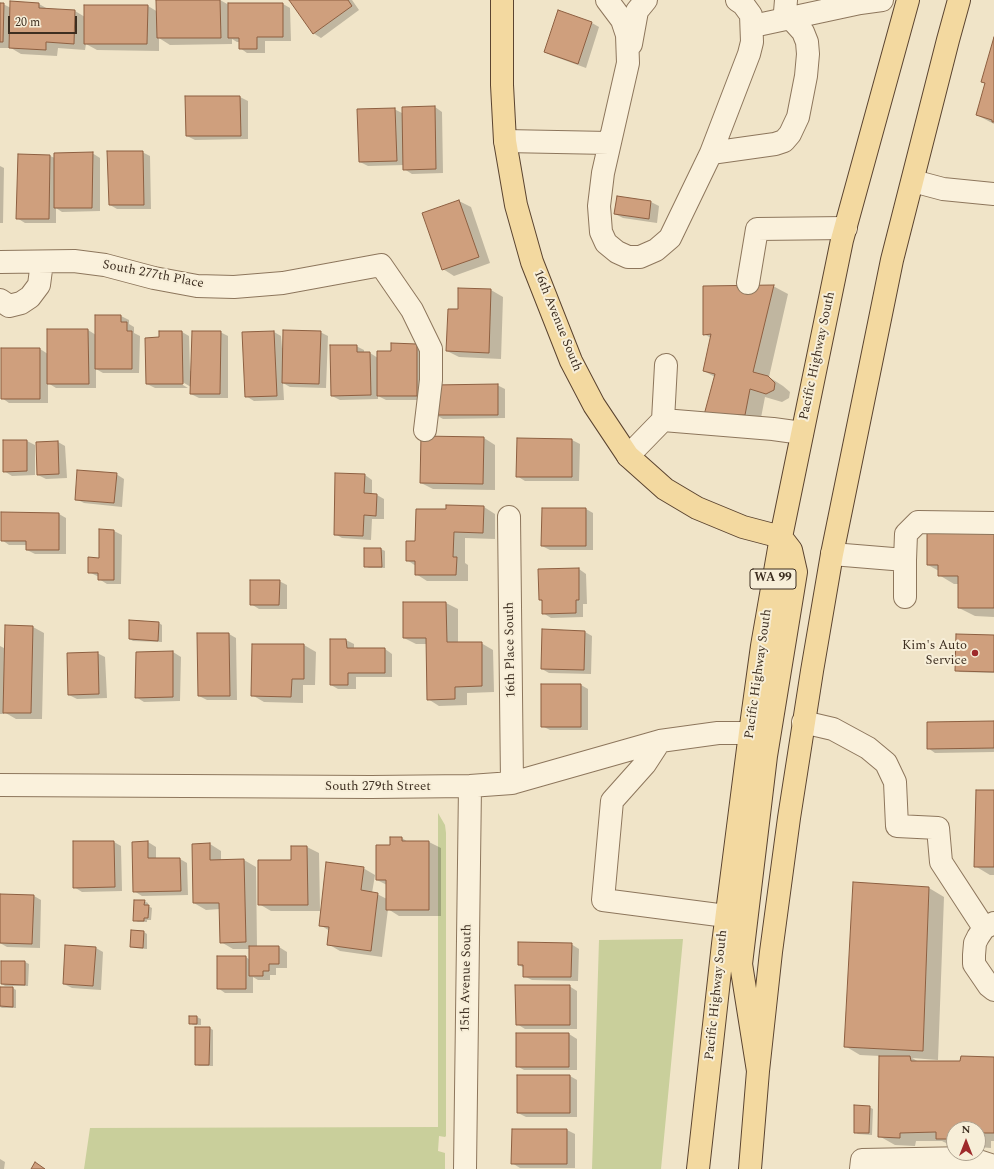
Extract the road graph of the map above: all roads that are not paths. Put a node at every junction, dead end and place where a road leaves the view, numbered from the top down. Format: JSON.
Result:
{"nodes":[{"id":1,"x":502,"y":0,"type":"edge"},
{"id":2,"x":607,"y":0,"type":"edge"},
{"id":3,"x":646,"y":0,"type":"edge"},
{"id":4,"x":737,"y":0,"type":"edge"},
{"id":5,"x":882,"y":0,"type":"edge"},
{"id":6,"x":908,"y":0,"type":"edge"},
{"id":7,"x":960,"y":0,"type":"edge"},
{"id":8,"x":788,"y":9,"type":"edge"},
{"id":9,"x":753,"y":26,"type":"junction"},
{"id":10,"x":628,"y":63,"type":"junction"},
{"id":11,"x":505,"y":140,"type":"junction"},
{"id":12,"x":609,"y":143,"type":"junction"},
{"id":13,"x":711,"y":154,"type":"junction"},
{"id":14,"x":913,"y":181,"type":"junction"},
{"id":15,"x":994,"y":194,"type":"edge"},
{"id":16,"x":846,"y":228,"type":"junction"},
{"id":17,"x":0,"y":262,"type":"edge"},
{"id":18,"x":42,"y":262,"type":"junction"},
{"id":19,"x":748,"y":283,"type":"dead end"},
{"id":20,"x":0,"y":300,"type":"edge"},
{"id":21,"x":666,"y":365,"type":"dead end"},
{"id":22,"x":663,"y":420,"type":"junction"},
{"id":23,"x":425,"y":430,"type":"dead end"},
{"id":24,"x":802,"y":433,"type":"junction"},
{"id":25,"x":628,"y":456,"type":"junction"},
{"id":26,"x":509,"y":517,"type":"dead end"},
{"id":27,"x":994,"y":523,"type":"edge"},
{"id":28,"x":781,"y":537,"type":"junction"},
{"id":29,"x":832,"y":554,"type":"junction"},
{"id":30,"x":905,"y":560,"type":"junction"},
{"id":31,"x":905,"y":597,"type":"dead end"},
{"id":32,"x":803,"y":722,"type":"junction"},
{"id":33,"x":750,"y":733,"type":"junction"},
{"id":34,"x":660,"y":741,"type":"junction"},
{"id":35,"x":512,"y":783,"type":"junction"},
{"id":36,"x":0,"y":785,"type":"edge"},
{"id":37,"x":470,"y":786,"type":"junction"},
{"id":38,"x":726,"y":916,"type":"junction"},
{"id":39,"x":989,"y":926,"type":"edge"},
{"id":40,"x":994,"y":990,"type":"edge"},
{"id":41,"x":758,"y":1071,"type":"junction"},
{"id":42,"x":994,"y":1166,"type":"edge"},
{"id":43,"x":465,"y":1169,"type":"edge"},
{"id":44,"x":698,"y":1169,"type":"edge"},
{"id":45,"x":750,"y":1169,"type":"edge"},
{"id":46,"x":861,"y":1169,"type":"edge"}],
"edges":[{"from":1,"to":11,"type":"main road","name":"16th Avenue South"},
{"from":2,"to":10,"type":"street"},
{"from":3,"to":10,"type":"street"},
{"from":4,"to":9,"type":"street"},
{"from":5,"to":8,"type":"street"},
{"from":6,"to":16,"type":"main road","name":"Pacific Highway South","number":"WA 99"},
{"from":7,"to":14,"type":"main road"},
{"from":8,"to":9,"type":"street"},
{"from":8,"to":13,"type":"street"},
{"from":9,"to":13,"type":"street"},
{"from":10,"to":12,"type":"street"},
{"from":11,"to":12,"type":"street"},
{"from":11,"to":25,"type":"main road","name":"16th Avenue South"},
{"from":12,"to":13,"type":"street"},
{"from":14,"to":15,"type":"street"},
{"from":14,"to":29,"type":"main road"},
{"from":16,"to":19,"type":"street"},
{"from":16,"to":24,"type":"main road","name":"Pacific Highway South","number":"WA 99"},
{"from":17,"to":18,"type":"street","name":"South 277th Place"},
{"from":18,"to":20,"type":"street"},
{"from":18,"to":23,"type":"street","name":"South 277th Place"},
{"from":21,"to":22,"type":"street"},
{"from":22,"to":24,"type":"street"},
{"from":22,"to":25,"type":"street"},
{"from":24,"to":28,"type":"main road","name":"Pacific Highway South","number":"WA 99"},
{"from":25,"to":28,"type":"main road","name":"16th Avenue South"},
{"from":26,"to":35,"type":"street","name":"16th Place South"},
{"from":27,"to":30,"type":"street"},
{"from":28,"to":33,"type":"main road","name":"Pacific Highway South","number":"WA 99"},
{"from":28,"to":41,"type":"main road"},
{"from":29,"to":30,"type":"street"},
{"from":29,"to":32,"type":"main road"},
{"from":30,"to":31,"type":"street"},
{"from":32,"to":39,"type":"street"},
{"from":32,"to":41,"type":"main road"},
{"from":33,"to":34,"type":"street","name":"South 279th Street"},
{"from":33,"to":38,"type":"main road","name":"Pacific Highway South","number":"WA 99"},
{"from":34,"to":35,"type":"street","name":"South 279th Street"},
{"from":34,"to":38,"type":"street"},
{"from":35,"to":37,"type":"street","name":"South 279th Street"},
{"from":36,"to":37,"type":"street","name":"South 279th Street"},
{"from":37,"to":43,"type":"street","name":"15th Avenue South"},
{"from":38,"to":44,"type":"main road","name":"Pacific Highway South","number":"WA 99"},
{"from":39,"to":40,"type":"street"},
{"from":41,"to":45,"type":"main road"},
{"from":42,"to":46,"type":"street"}]}
